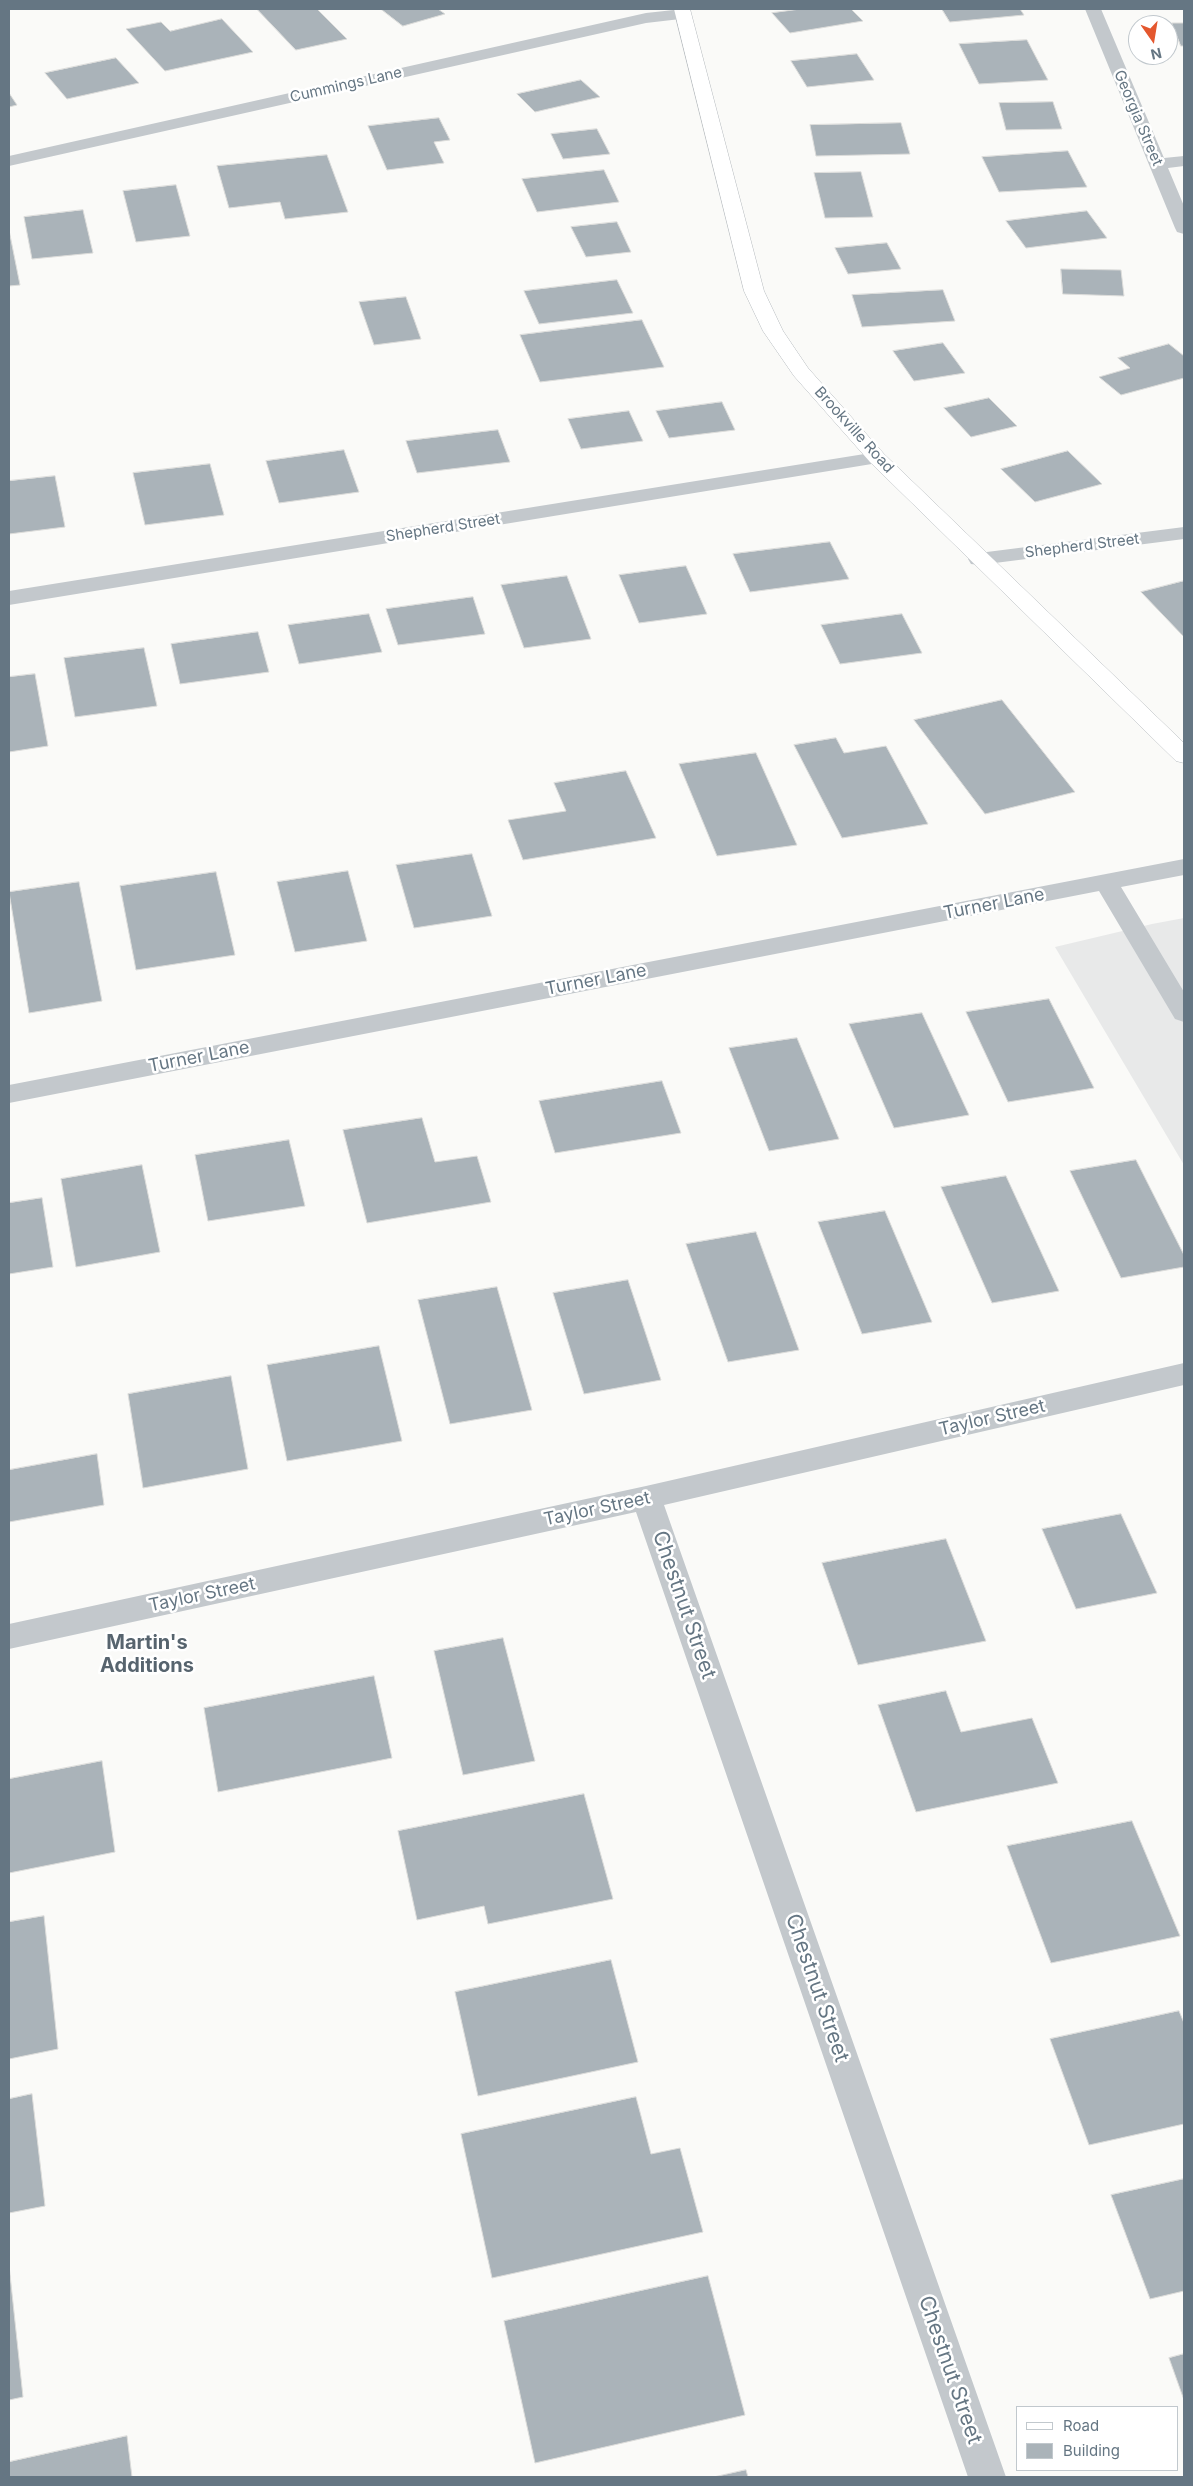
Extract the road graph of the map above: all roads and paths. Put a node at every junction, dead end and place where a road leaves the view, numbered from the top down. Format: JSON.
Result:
{"nodes":[{"id":1,"x":1093,"y":9,"type":"edge"},
{"id":2,"x":683,"y":11,"type":"edge"},
{"id":3,"x":1184,"y":161,"type":"edge"},
{"id":4,"x":9,"y":162,"type":"edge"},
{"id":5,"x":1157,"y":164,"type":"junction"},
{"id":6,"x":1184,"y":228,"type":"edge"},
{"id":7,"x":877,"y":458,"type":"junction"},
{"id":8,"x":1184,"y":533,"type":"edge"},
{"id":9,"x":979,"y":559,"type":"junction"},
{"id":10,"x":9,"y":598,"type":"edge"},
{"id":11,"x":1184,"y":756,"type":"edge"},
{"id":12,"x":1184,"y":867,"type":"edge"},
{"id":13,"x":1106,"y":882,"type":"junction"},
{"id":14,"x":1184,"y":1013,"type":"edge"},
{"id":15,"x":9,"y":1094,"type":"edge"},
{"id":16,"x":1184,"y":1374,"type":"edge"},
{"id":17,"x":646,"y":1498,"type":"junction"},
{"id":18,"x":9,"y":1637,"type":"edge"},
{"id":19,"x":987,"y":2477,"type":"edge"}],
"edges":[{"from":1,"to":5,"type":"street","name":"Georgia Street"},
{"from":2,"to":4,"type":"street","name":"Cummings Lane"},
{"from":2,"to":7,"type":"main road","name":"Brookville Road"},
{"from":3,"to":5,"type":"street"},
{"from":5,"to":6,"type":"street","name":"Georgia Street"},
{"from":7,"to":9,"type":"main road","name":"Brookville Road"},
{"from":7,"to":10,"type":"street","name":"Shepherd Street"},
{"from":8,"to":9,"type":"street","name":"Shepherd Street"},
{"from":9,"to":11,"type":"main road","name":"Brookville Road"},
{"from":12,"to":13,"type":"street","name":"Turner Lane"},
{"from":13,"to":14,"type":"street"},
{"from":13,"to":15,"type":"street","name":"Turner Lane"},
{"from":16,"to":17,"type":"street","name":"Taylor Street"},
{"from":17,"to":18,"type":"street","name":"Taylor Street"},
{"from":17,"to":19,"type":"street","name":"Chestnut Street"}]}
